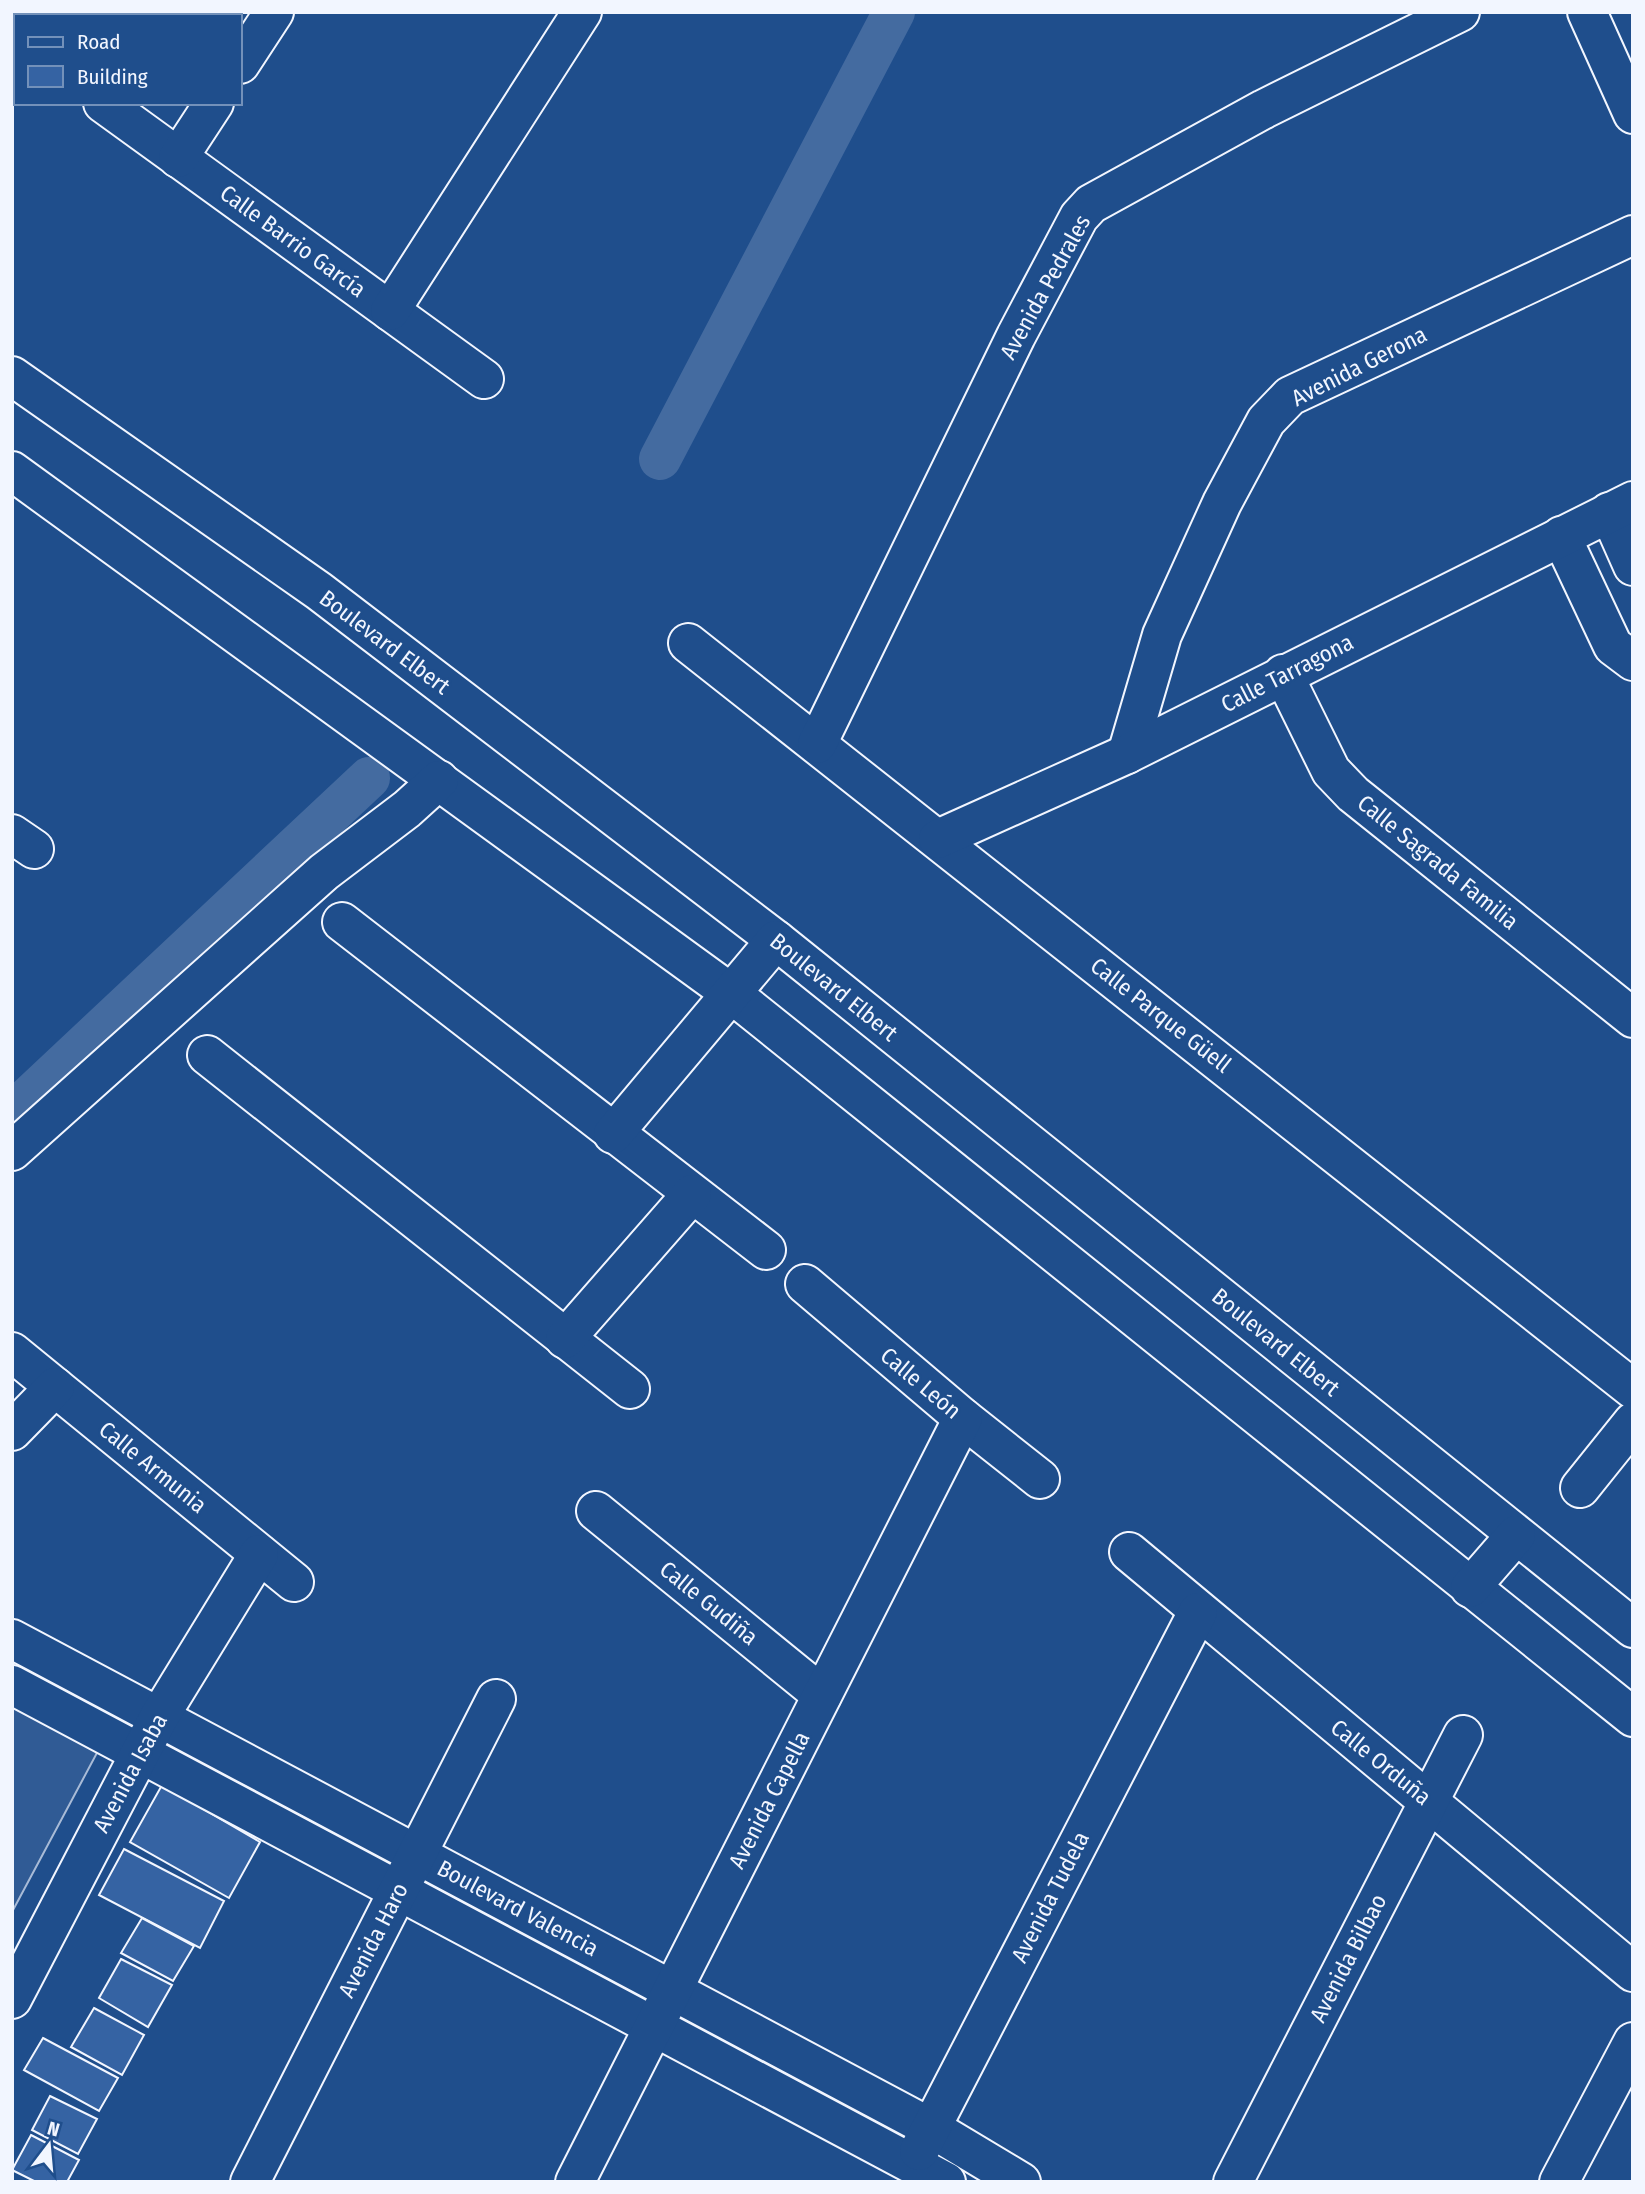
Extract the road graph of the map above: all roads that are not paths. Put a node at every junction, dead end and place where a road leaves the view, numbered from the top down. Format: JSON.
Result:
{"nodes":[{"id":1,"x":274,"y":12,"type":"edge"},
{"id":2,"x":582,"y":12,"type":"edge"},
{"id":3,"x":1460,"y":12,"type":"edge"},
{"id":4,"x":1587,"y":12,"type":"edge"},
{"id":5,"x":242,"y":61,"type":"edge"},
{"id":6,"x":106,"y":105,"type":"edge"},
{"id":7,"x":213,"y":105,"type":"edge"},
{"id":8,"x":1633,"y":114,"type":"edge"},
{"id":9,"x":178,"y":158,"type":"junction"},
{"id":10,"x":1633,"y":235,"type":"edge"},
{"id":11,"x":390,"y":311,"type":"junction"},
{"id":12,"x":12,"y":376,"type":"edge"},
{"id":13,"x":484,"y":379,"type":"dead end"},
{"id":14,"x":12,"y":471,"type":"edge"},
{"id":15,"x":1621,"y":507,"type":"edge"},
{"id":16,"x":1561,"y":536,"type":"junction"},
{"id":17,"x":1633,"y":566,"type":"edge"},
{"id":18,"x":688,"y":642,"type":"dead end"},
{"id":19,"x":1633,"y":661,"type":"edge"},
{"id":20,"x":1283,"y":674,"type":"junction"},
{"id":21,"x":817,"y":744,"type":"junction"},
{"id":22,"x":1127,"y":754,"type":"junction"},
{"id":23,"x":439,"y":780,"type":"junction"},
{"id":24,"x":938,"y":839,"type":"junction"},
{"id":25,"x":342,"y":922,"type":"dead end"},
{"id":26,"x":776,"y":940,"type":"junction"},
{"id":27,"x":732,"y":994,"type":"junction"},
{"id":28,"x":1633,"y":1018,"type":"edge"},
{"id":29,"x":207,"y":1055,"type":"dead end"},
{"id":30,"x":613,"y":1134,"type":"junction"},
{"id":31,"x":12,"y":1151,"type":"edge"},
{"id":32,"x":692,"y":1194,"type":"junction"},
{"id":33,"x":766,"y":1250,"type":"dead end"},
{"id":34,"x":805,"y":1284,"type":"dead end"},
{"id":35,"x":565,"y":1339,"type":"junction"},
{"id":36,"x":12,"y":1352,"type":"edge"},
{"id":37,"x":55,"y":1387,"type":"junction"},
{"id":38,"x":630,"y":1388,"type":"dead end"},
{"id":39,"x":1633,"y":1388,"type":"edge"},
{"id":40,"x":962,"y":1418,"type":"junction"},
{"id":41,"x":1633,"y":1422,"type":"edge"},
{"id":42,"x":12,"y":1431,"type":"edge"},
{"id":43,"x":1040,"y":1479,"type":"dead end"},
{"id":44,"x":1580,"y":1488,"type":"dead end"},
{"id":45,"x":596,"y":1511,"type":"dead end"},
{"id":46,"x":1516,"y":1535,"type":"junction"},
{"id":47,"x":1129,"y":1552,"type":"dead end"},
{"id":48,"x":259,"y":1554,"type":"junction"},
{"id":49,"x":294,"y":1582,"type":"dead end"},
{"id":50,"x":1470,"y":1588,"type":"junction"},
{"id":51,"x":1198,"y":1612,"type":"junction"},
{"id":52,"x":1633,"y":1628,"type":"edge"},
{"id":53,"x":12,"y":1639,"type":"edge"},
{"id":54,"x":12,"y":1685,"type":"edge"},
{"id":55,"x":822,"y":1695,"type":"junction"},
{"id":56,"x":496,"y":1699,"type":"dead end"},
{"id":57,"x":159,"y":1717,"type":"junction"},
{"id":58,"x":1633,"y":1717,"type":"edge"},
{"id":59,"x":1463,"y":1735,"type":"dead end"},
{"id":60,"x":140,"y":1753,"type":"junction"},
{"id":61,"x":1429,"y":1801,"type":"junction"},
{"id":62,"x":417,"y":1854,"type":"junction"},
{"id":63,"x":398,"y":1890,"type":"junction"},
{"id":64,"x":1633,"y":1972,"type":"edge"},
{"id":65,"x":673,"y":1991,"type":"junction"},
{"id":66,"x":12,"y":1999,"type":"edge"},
{"id":67,"x":654,"y":2026,"type":"junction"},
{"id":68,"x":1633,"y":2042,"type":"edge"},
{"id":69,"x":931,"y":2128,"type":"junction"},
{"id":70,"x":908,"y":2172,"type":"edge"},
{"id":71,"x":250,"y":2182,"type":"edge"},
{"id":72,"x":575,"y":2182,"type":"edge"},
{"id":73,"x":946,"y":2182,"type":"edge"},
{"id":74,"x":1021,"y":2182,"type":"edge"},
{"id":75,"x":1233,"y":2182,"type":"edge"},
{"id":76,"x":1559,"y":2182,"type":"edge"}],
"edges":[{"from":1,"to":5,"type":"street"},
{"from":2,"to":11,"type":"street"},
{"from":3,"to":21,"type":"street","name":"Avenida Pedrales"},
{"from":4,"to":8,"type":"street"},
{"from":6,"to":9,"type":"street","name":"Calle Barrio García"},
{"from":7,"to":9,"type":"street"},
{"from":9,"to":11,"type":"street","name":"Calle Barrio García"},
{"from":10,"to":22,"type":"street","name":"Avenida Gerona"},
{"from":11,"to":13,"type":"street","name":"Calle Barrio García"},
{"from":12,"to":26,"type":"street","name":"Boulevard Elbert"},
{"from":14,"to":23,"type":"street"},
{"from":15,"to":16,"type":"street","name":"Calle Tarragona"},
{"from":15,"to":17,"type":"street"},
{"from":16,"to":19,"type":"street"},
{"from":16,"to":20,"type":"street","name":"Calle Tarragona"},
{"from":18,"to":21,"type":"street","name":"Calle Parque Güell"},
{"from":20,"to":22,"type":"street","name":"Calle Tarragona"},
{"from":20,"to":28,"type":"street","name":"Calle Sagrada Familia"},
{"from":21,"to":24,"type":"street","name":"Calle Parque Güell"},
{"from":22,"to":24,"type":"street","name":"Calle Tarragona"},
{"from":23,"to":27,"type":"street"},
{"from":23,"to":31,"type":"street"},
{"from":24,"to":39,"type":"street","name":"Calle Parque Güell"},
{"from":25,"to":30,"type":"street"},
{"from":26,"to":27,"type":"street"},
{"from":26,"to":46,"type":"street","name":"Boulevard Elbert"},
{"from":27,"to":30,"type":"street"},
{"from":27,"to":50,"type":"street"},
{"from":29,"to":35,"type":"street"},
{"from":30,"to":32,"type":"street"},
{"from":32,"to":33,"type":"street"},
{"from":32,"to":35,"type":"street"},
{"from":34,"to":40,"type":"street","name":"Calle León"},
{"from":35,"to":38,"type":"street"},
{"from":36,"to":37,"type":"street","name":"Calle Armunia"},
{"from":37,"to":42,"type":"street"},
{"from":37,"to":48,"type":"street","name":"Calle Armunia"},
{"from":40,"to":43,"type":"street","name":"Calle León"},
{"from":40,"to":55,"type":"street","name":"Avenida Capella"},
{"from":41,"to":44,"type":"street"},
{"from":45,"to":55,"type":"street","name":"Calle Gudiña"},
{"from":46,"to":50,"type":"street"},
{"from":46,"to":52,"type":"street","name":"Boulevard Elbert"},
{"from":47,"to":51,"type":"street","name":"Calle Orduña"},
{"from":48,"to":49,"type":"street","name":"Calle Armunia"},
{"from":48,"to":57,"type":"street","name":"Avenida Isaba"},
{"from":50,"to":58,"type":"street"},
{"from":51,"to":61,"type":"street","name":"Calle Orduña"},
{"from":51,"to":69,"type":"street","name":"Avenida Tudela"},
{"from":53,"to":57,"type":"street","name":"Boulevard Valencia"},
{"from":54,"to":60,"type":"street","name":"Boulevard Valencia"},
{"from":55,"to":65,"type":"street","name":"Avenida Capella"},
{"from":56,"to":62,"type":"street","name":"Avenida Haro"},
{"from":57,"to":60,"type":"street","name":"Avenida Isaba"},
{"from":57,"to":62,"type":"street","name":"Boulevard Valencia"},
{"from":59,"to":61,"type":"street","name":"Avenida Bilbao"},
{"from":60,"to":63,"type":"street","name":"Boulevard Valencia"},
{"from":60,"to":66,"type":"street","name":"Avenida Isaba"},
{"from":61,"to":64,"type":"street","name":"Calle Orduña"},
{"from":61,"to":75,"type":"street","name":"Avenida Bilbao"},
{"from":62,"to":63,"type":"street","name":"Avenida Haro"},
{"from":62,"to":65,"type":"street","name":"Boulevard Valencia"},
{"from":63,"to":67,"type":"street","name":"Boulevard Valencia"},
{"from":63,"to":71,"type":"street","name":"Avenida Haro"},
{"from":65,"to":67,"type":"street","name":"Avenida Capella"},
{"from":65,"to":69,"type":"street","name":"Boulevard Valencia"},
{"from":67,"to":70,"type":"street","name":"Boulevard Valencia"},
{"from":67,"to":72,"type":"street","name":"Avenida Capella"},
{"from":68,"to":76,"type":"street"},
{"from":69,"to":70,"type":"street","name":"Avenida Tudela"},
{"from":69,"to":74,"type":"street","name":"Boulevard Valencia"},
{"from":70,"to":73,"type":"street","name":"Boulevard Valencia"}]}
